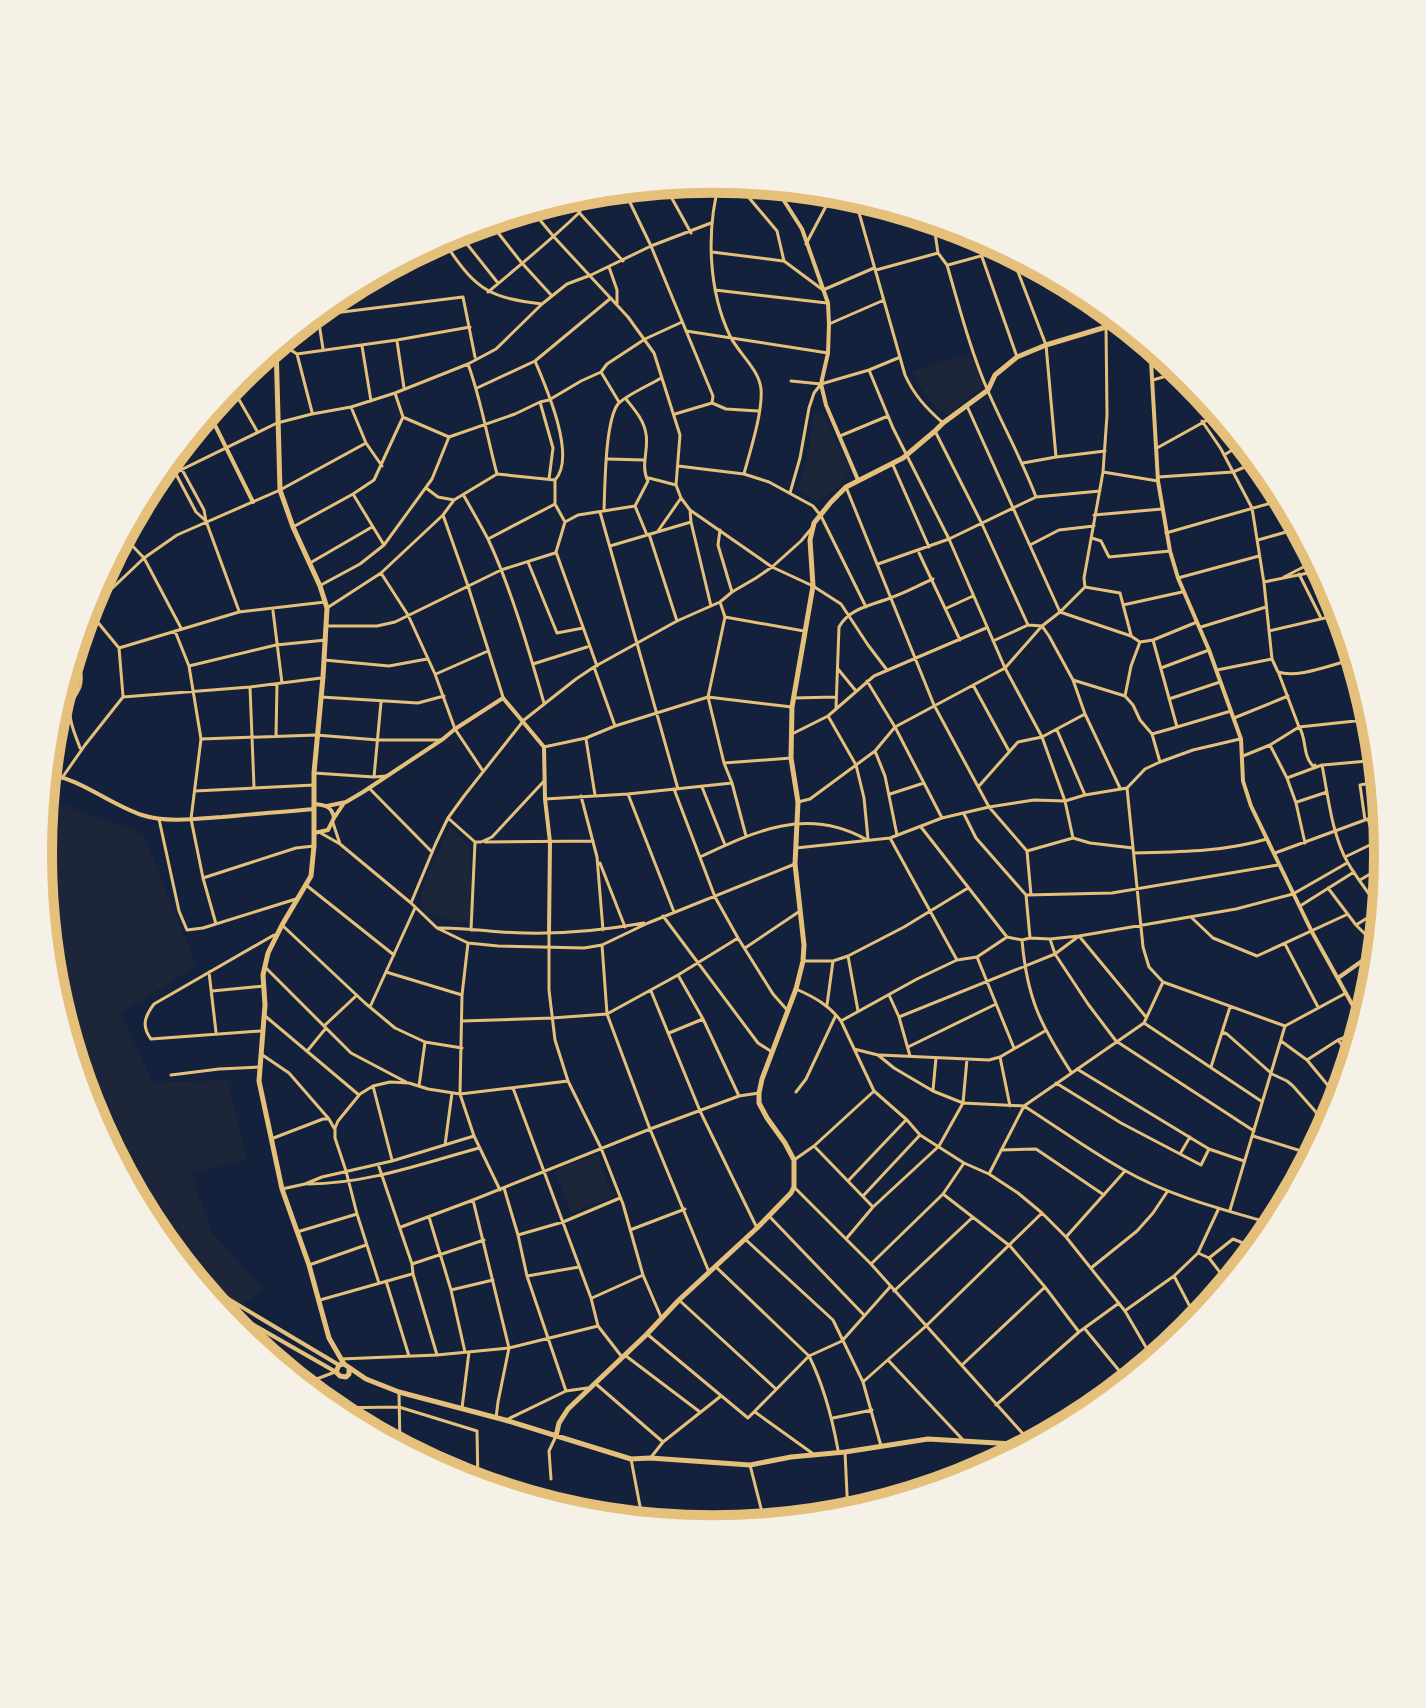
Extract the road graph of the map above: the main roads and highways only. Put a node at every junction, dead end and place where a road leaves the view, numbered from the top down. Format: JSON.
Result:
{"nodes":[{"id":1,"x":1111,"y":327,"type":"edge"},
{"id":2,"x":276,"y":358,"type":"edge"},
{"id":3,"x":343,"y":1364,"type":"junction"},
{"id":4,"x":346,"y":1377,"type":"junction"},
{"id":5,"x":366,"y":1379,"type":"junction"},
{"id":6,"x":556,"y":1436,"type":"junction"},
{"id":7,"x":1009,"y":1445,"type":"edge"}],
"edges":[{"from":1,"to":6,"type":"main road"},
{"from":2,"to":3,"type":"main road"},
{"from":3,"to":4,"type":"main road"},
{"from":3,"to":4,"type":"main road"},
{"from":3,"to":5,"type":"main road"},
{"from":4,"to":5,"type":"main road"},
{"from":5,"to":6,"type":"main road"},
{"from":6,"to":7,"type":"main road"}]}
